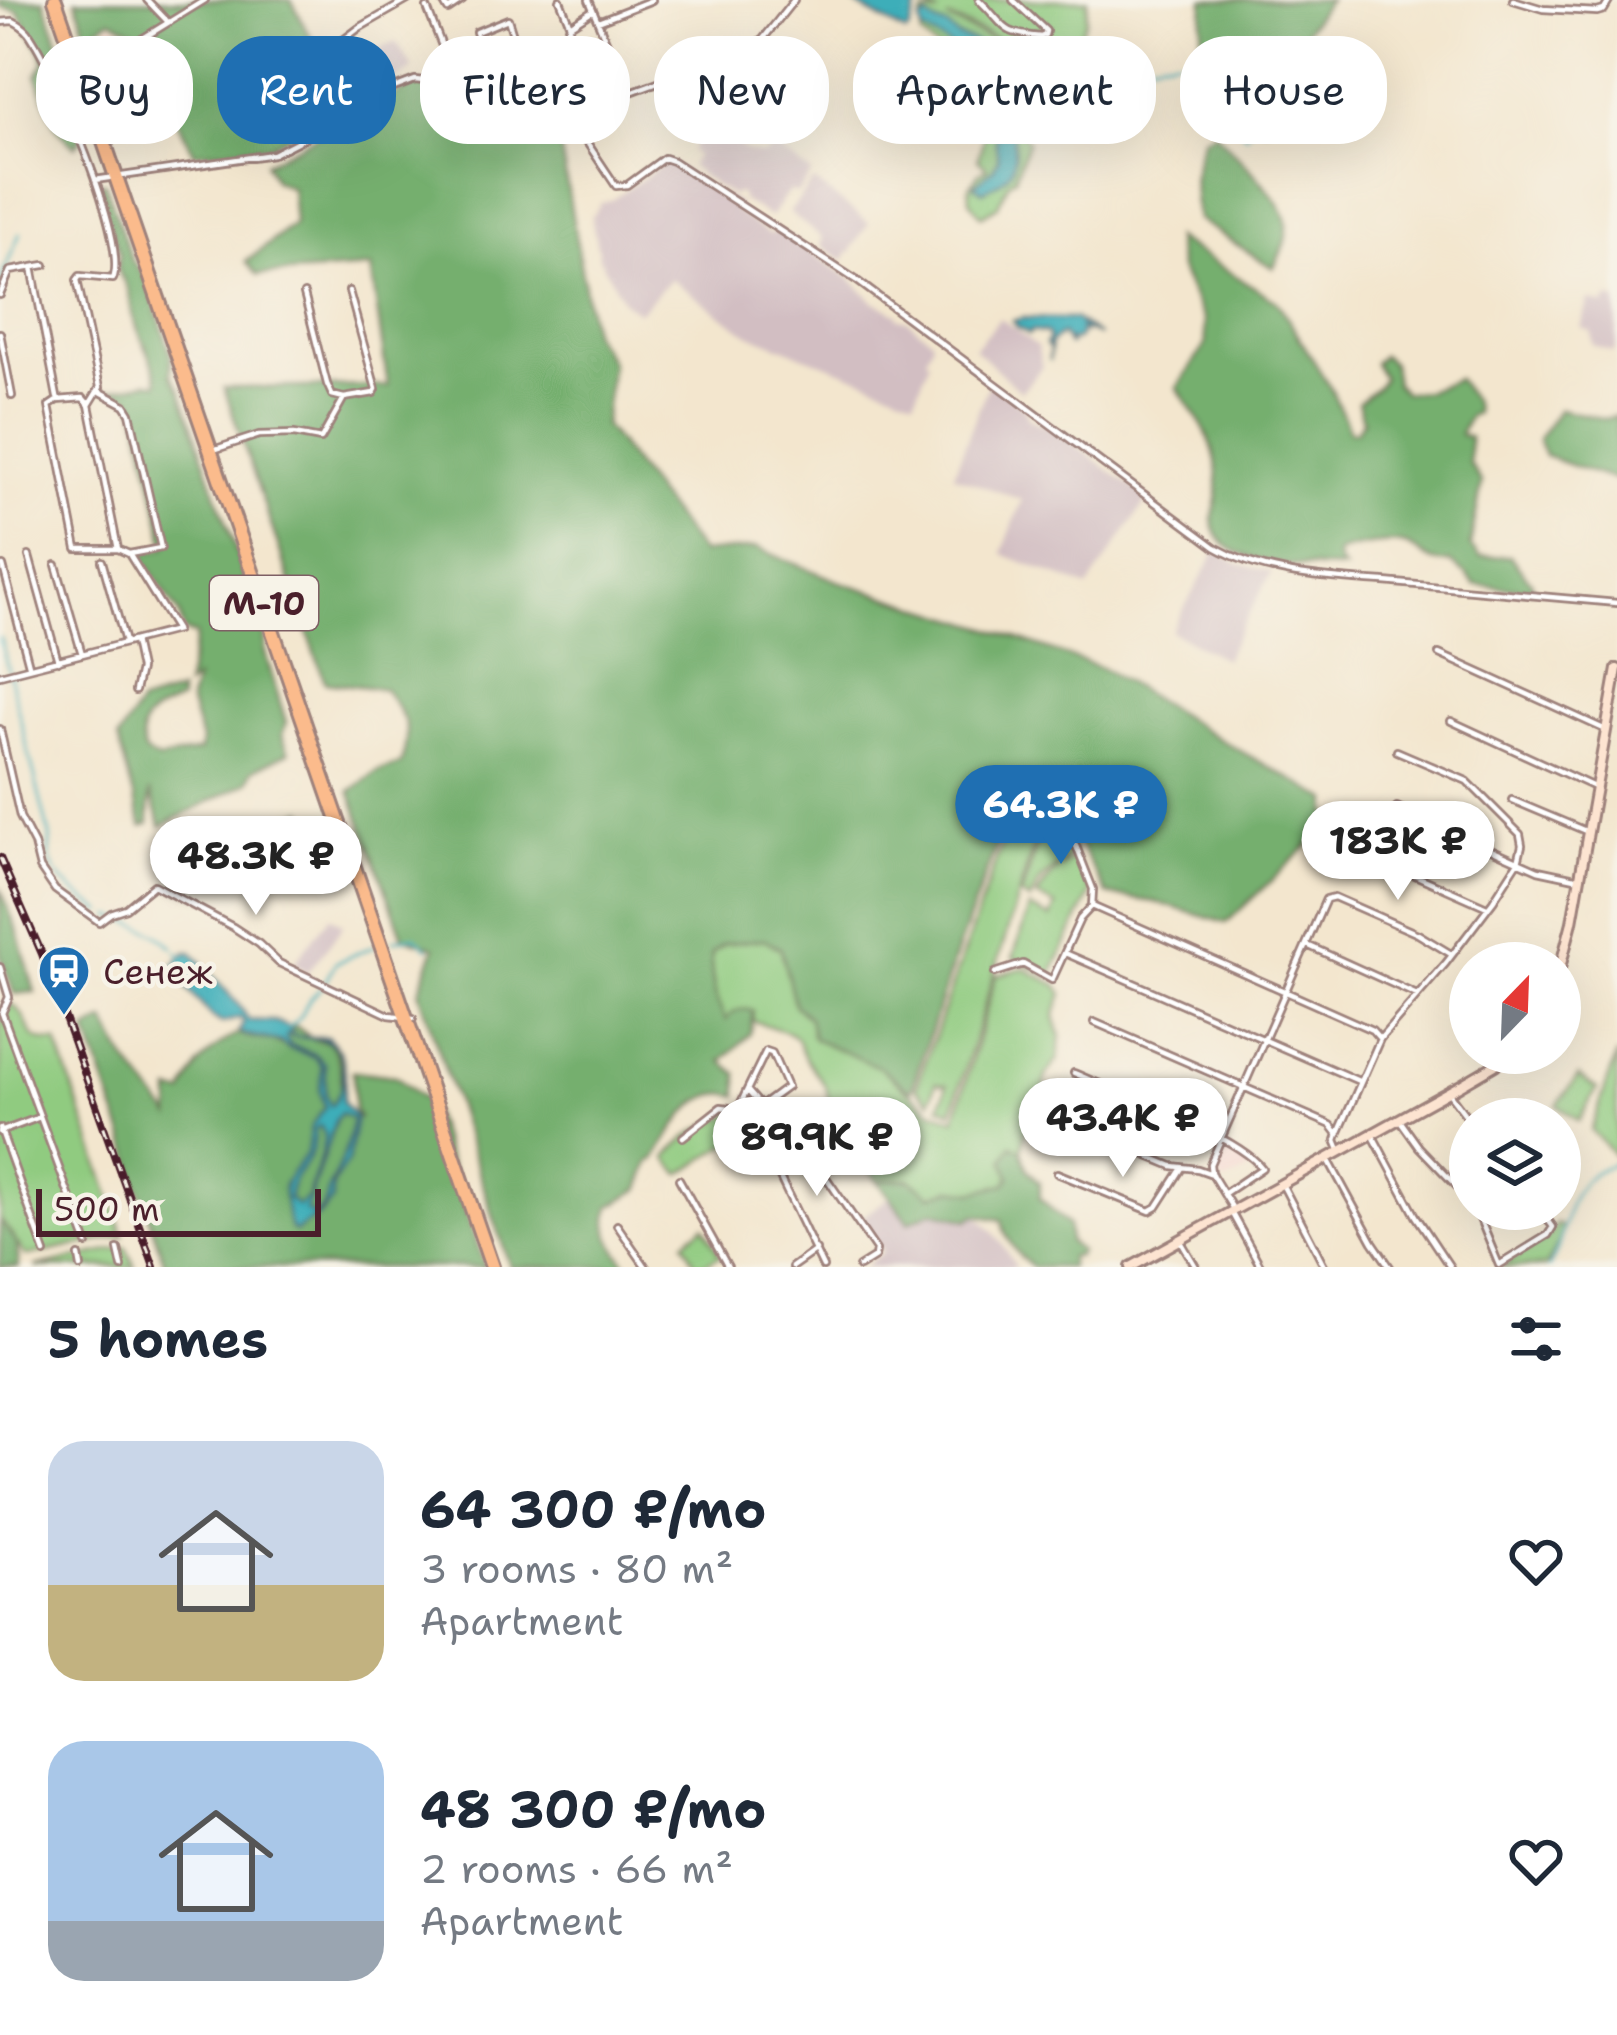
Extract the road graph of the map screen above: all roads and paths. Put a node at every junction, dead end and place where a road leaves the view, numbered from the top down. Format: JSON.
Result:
{"nodes":[{"id":1,"x":59,"y":0,"type":"edge"},
{"id":2,"x":147,"y":0,"type":"edge"},
{"id":3,"x":206,"y":0,"type":"edge"},
{"id":4,"x":407,"y":0,"type":"edge"},
{"id":5,"x":442,"y":0,"type":"edge"},
{"id":6,"x":463,"y":0,"type":"edge"},
{"id":7,"x":560,"y":0,"type":"edge"},
{"id":8,"x":589,"y":0,"type":"edge"},
{"id":9,"x":652,"y":0,"type":"edge"},
{"id":10,"x":794,"y":0,"type":"edge"},
{"id":11,"x":979,"y":0,"type":"edge"},
{"id":12,"x":1013,"y":0,"type":"edge"},
{"id":13,"x":1513,"y":0,"type":"edge"},
{"id":14,"x":1610,"y":0,"type":"edge"},
{"id":15,"x":427,"y":8,"type":"dead end"},
{"id":16,"x":593,"y":10,"type":"junction"},
{"id":17,"x":0,"y":22,"type":"edge"},
{"id":18,"x":169,"y":22,"type":"junction"},
{"id":19,"x":598,"y":22,"type":"junction"},
{"id":20,"x":570,"y":26,"type":"junction"},
{"id":21,"x":73,"y":36,"type":"edge"},
{"id":22,"x":146,"y":36,"type":"edge"},
{"id":23,"x":348,"y":36,"type":"edge"},
{"id":24,"x":438,"y":36,"type":"edge"},
{"id":25,"x":477,"y":36,"type":"edge"},
{"id":26,"x":513,"y":36,"type":"edge"},
{"id":27,"x":565,"y":36,"type":"edge"},
{"id":28,"x":604,"y":36,"type":"edge"},
{"id":29,"x":420,"y":80,"type":"edge"},
{"id":30,"x":630,"y":92,"type":"edge"},
{"id":31,"x":110,"y":144,"type":"edge"},
{"id":32,"x":588,"y":144,"type":"edge"},
{"id":33,"x":120,"y":177,"type":"junction"},
{"id":34,"x":95,"y":180,"type":"junction"},
{"id":35,"x":45,"y":265,"type":"dead end"},
{"id":36,"x":32,"y":267,"type":"junction"},
{"id":37,"x":350,"y":291,"type":"dead end"},
{"id":38,"x":304,"y":294,"type":"dead end"},
{"id":39,"x":0,"y":295,"type":"edge"},
{"id":40,"x":0,"y":332,"type":"edge"},
{"id":41,"x":99,"y":390,"type":"junction"},
{"id":42,"x":12,"y":396,"type":"dead end"},
{"id":43,"x":344,"y":398,"type":"junction"},
{"id":44,"x":58,"y":400,"type":"junction"},
{"id":45,"x":88,"y":405,"type":"junction"},
{"id":46,"x":216,"y":448,"type":"junction"},
{"id":47,"x":118,"y":549,"type":"junction"},
{"id":48,"x":129,"y":554,"type":"junction"},
{"id":49,"x":29,"y":556,"type":"dead end"},
{"id":50,"x":102,"y":561,"type":"dead end"},
{"id":51,"x":56,"y":565,"type":"dead end"},
{"id":52,"x":3,"y":566,"type":"edge"},
{"id":53,"x":1617,"y":603,"type":"edge"},
{"id":54,"x":130,"y":642,"type":"junction"},
{"id":55,"x":1439,"y":653,"type":"dead end"},
{"id":56,"x":82,"y":655,"type":"junction"},
{"id":57,"x":58,"y":661,"type":"junction"},
{"id":58,"x":30,"y":667,"type":"junction"},
{"id":59,"x":1617,"y":669,"type":"edge"},
{"id":60,"x":0,"y":675,"type":"edge"},
{"id":61,"x":135,"y":691,"type":"dead end"},
{"id":62,"x":1451,"y":721,"type":"dead end"},
{"id":63,"x":0,"y":729,"type":"edge"},
{"id":64,"x":1606,"y":730,"type":"junction"},
{"id":65,"x":1397,"y":751,"type":"dead end"},
{"id":66,"x":1596,"y":788,"type":"junction"},
{"id":67,"x":1512,"y":800,"type":"dead end"},
{"id":68,"x":1397,"y":807,"type":"dead end"},
{"id":69,"x":1040,"y":827,"type":"dead end"},
{"id":70,"x":1588,"y":832,"type":"junction"},
{"id":71,"x":1364,"y":853,"type":"dead end"},
{"id":72,"x":1518,"y":862,"type":"junction"},
{"id":73,"x":1580,"y":879,"type":"junction"},
{"id":74,"x":1092,"y":907,"type":"junction"},
{"id":75,"x":1487,"y":907,"type":"junction"},
{"id":76,"x":1460,"y":942,"type":"edge"},
{"id":77,"x":1568,"y":942,"type":"edge"},
{"id":78,"x":1307,"y":945,"type":"junction"},
{"id":79,"x":1065,"y":953,"type":"junction"},
{"id":80,"x":1449,"y":953,"type":"edge"},
{"id":81,"x":1449,"y":956,"type":"edge"},
{"id":82,"x":0,"y":967,"type":"edge"},
{"id":83,"x":995,"y":973,"type":"dead end"},
{"id":84,"x":1287,"y":993,"type":"junction"},
{"id":85,"x":1418,"y":995,"type":"junction"},
{"id":86,"x":1,"y":1013,"type":"edge"},
{"id":87,"x":409,"y":1017,"type":"junction"},
{"id":88,"x":1094,"y":1022,"type":"dead end"},
{"id":89,"x":1380,"y":1039,"type":"junction"},
{"id":90,"x":1266,"y":1041,"type":"junction"},
{"id":91,"x":1074,"y":1073,"type":"dead end"},
{"id":92,"x":1479,"y":1074,"type":"edge"},
{"id":93,"x":1361,"y":1082,"type":"junction"},
{"id":94,"x":1246,"y":1088,"type":"junction"},
{"id":95,"x":747,"y":1090,"type":"junction"},
{"id":96,"x":1448,"y":1092,"type":"junction"},
{"id":97,"x":1453,"y":1098,"type":"edge"},
{"id":98,"x":761,"y":1106,"type":"junction"},
{"id":99,"x":1042,"y":1112,"type":"dead end"},
{"id":100,"x":40,"y":1116,"type":"junction"},
{"id":101,"x":1399,"y":1119,"type":"junction"},
{"id":102,"x":0,"y":1130,"type":"edge"},
{"id":103,"x":1338,"y":1134,"type":"junction"},
{"id":104,"x":1372,"y":1134,"type":"junction"},
{"id":105,"x":683,"y":1137,"type":"dead end"},
{"id":106,"x":799,"y":1138,"type":"dead end"},
{"id":107,"x":1222,"y":1138,"type":"junction"},
{"id":108,"x":1341,"y":1151,"type":"junction"},
{"id":109,"x":1328,"y":1159,"type":"junction"},
{"id":110,"x":1181,"y":1168,"type":"junction"},
{"id":111,"x":1057,"y":1173,"type":"dead end"},
{"id":112,"x":1212,"y":1174,"type":"junction"},
{"id":113,"x":1449,"y":1177,"type":"edge"},
{"id":114,"x":679,"y":1178,"type":"dead end"},
{"id":115,"x":1282,"y":1184,"type":"junction"},
{"id":116,"x":1225,"y":1193,"type":"junction"},
{"id":117,"x":1232,"y":1212,"type":"junction"},
{"id":118,"x":617,"y":1225,"type":"dead end"},
{"id":119,"x":1485,"y":1230,"type":"edge"},
{"id":120,"x":1551,"y":1230,"type":"edge"},
{"id":121,"x":1180,"y":1240,"type":"junction"},
{"id":122,"x":87,"y":1244,"type":"dead end"},
{"id":123,"x":118,"y":1249,"type":"dead end"},
{"id":124,"x":815,"y":1250,"type":"junction"},
{"id":125,"x":45,"y":1253,"type":"dead end"},
{"id":126,"x":79,"y":1256,"type":"dead end"},
{"id":127,"x":1499,"y":1265,"type":"edge"},
{"id":128,"x":1136,"y":1266,"type":"edge"},
{"id":129,"x":82,"y":1267,"type":"edge"},
{"id":130,"x":122,"y":1267,"type":"edge"},
{"id":131,"x":495,"y":1267,"type":"edge"},
{"id":132,"x":646,"y":1267,"type":"edge"},
{"id":133,"x":728,"y":1267,"type":"edge"},
{"id":134,"x":792,"y":1267,"type":"edge"},
{"id":135,"x":823,"y":1267,"type":"edge"},
{"id":136,"x":860,"y":1267,"type":"edge"},
{"id":137,"x":1196,"y":1267,"type":"edge"},
{"id":138,"x":1262,"y":1267,"type":"edge"},
{"id":139,"x":1325,"y":1267,"type":"edge"},
{"id":140,"x":1390,"y":1267,"type":"edge"},
{"id":141,"x":1450,"y":1267,"type":"edge"}],
"edges":[{"from":1,"to":21,"type":"highway","number":"М-10"},
{"from":1,"to":33,"type":"highway","number":"М-10"},
{"from":2,"to":18,"type":"street"},
{"from":3,"to":18,"type":"street"},
{"from":4,"to":23,"type":"street"},
{"from":5,"to":6,"type":"street"},
{"from":7,"to":20,"type":"street"},
{"from":8,"to":16,"type":"street"},
{"from":9,"to":19,"type":"street"},
{"from":10,"to":30,"type":"street"},
{"from":11,"to":12,"type":"street"},
{"from":13,"to":14,"type":"street"},
{"from":15,"to":24,"type":"street"},
{"from":16,"to":19,"type":"street"},
{"from":16,"to":20,"type":"street"},
{"from":17,"to":34,"type":"street"},
{"from":18,"to":22,"type":"street"},
{"from":19,"to":28,"type":"street"},
{"from":20,"to":27,"type":"street"},
{"from":25,"to":26,"type":"street"},
{"from":29,"to":33,"type":"street"},
{"from":31,"to":33,"type":"highway","number":"М-10"},
{"from":32,"to":53,"type":"street"},
{"from":33,"to":34,"type":"street"},
{"from":33,"to":46,"type":"highway","number":"М-10"},
{"from":33,"to":87,"type":"highway","number":"М-10"},
{"from":34,"to":41,"type":"street"},
{"from":35,"to":36,"type":"street"},
{"from":36,"to":39,"type":"street"},
{"from":36,"to":44,"type":"street"},
{"from":37,"to":43,"type":"street"},
{"from":38,"to":43,"type":"street"},
{"from":40,"to":42,"type":"street"},
{"from":41,"to":45,"type":"street"},
{"from":41,"to":48,"type":"street"},
{"from":43,"to":46,"type":"street"},
{"from":44,"to":45,"type":"street"},
{"from":44,"to":47,"type":"street"},
{"from":45,"to":47,"type":"street"},
{"from":46,"to":87,"type":"highway","number":"М-10"},
{"from":47,"to":48,"type":"street"},
{"from":48,"to":54,"type":"street"},
{"from":49,"to":57,"type":"street"},
{"from":50,"to":54,"type":"street"},
{"from":51,"to":56,"type":"street"},
{"from":52,"to":58,"type":"street"},
{"from":54,"to":56,"type":"street"},
{"from":54,"to":61,"type":"street"},
{"from":55,"to":64,"type":"street"},
{"from":56,"to":57,"type":"street"},
{"from":57,"to":58,"type":"street"},
{"from":58,"to":60,"type":"street"},
{"from":59,"to":64,"type":"main road"},
{"from":62,"to":66,"type":"street"},
{"from":63,"to":87,"type":"street"},
{"from":64,"to":66,"type":"main road"},
{"from":65,"to":72,"type":"street"},
{"from":66,"to":70,"type":"main road"},
{"from":67,"to":70,"type":"street"},
{"from":68,"to":72,"type":"street"},
{"from":69,"to":74,"type":"street"},
{"from":70,"to":73,"type":"main road"},
{"from":71,"to":75,"type":"street"},
{"from":72,"to":73,"type":"street"},
{"from":72,"to":75,"type":"street"},
{"from":73,"to":77,"type":"main road"},
{"from":74,"to":79,"type":"street"},
{"from":74,"to":84,"type":"street"},
{"from":75,"to":76,"type":"street"},
{"from":78,"to":80,"type":"street"},
{"from":78,"to":84,"type":"street"},
{"from":78,"to":85,"type":"street"},
{"from":79,"to":83,"type":"street"},
{"from":79,"to":90,"type":"street"},
{"from":81,"to":85,"type":"street"},
{"from":82,"to":86,"type":"street"},
{"from":84,"to":89,"type":"street"},
{"from":84,"to":90,"type":"street"},
{"from":85,"to":89,"type":"street"},
{"from":86,"to":100,"type":"street"},
{"from":87,"to":131,"type":"highway","number":"М-10"},
{"from":88,"to":94,"type":"street"},
{"from":89,"to":93,"type":"street"},
{"from":90,"to":93,"type":"street"},
{"from":90,"to":94,"type":"street"},
{"from":91,"to":107,"type":"street"},
{"from":92,"to":96,"type":"main road"},
{"from":93,"to":103,"type":"street"},
{"from":94,"to":103,"type":"street"},
{"from":94,"to":107,"type":"street"},
{"from":95,"to":98,"type":"street"},
{"from":95,"to":98,"type":"street"},
{"from":95,"to":105,"type":"street"},
{"from":96,"to":97,"type":"street"},
{"from":96,"to":101,"type":"main road"},
{"from":98,"to":124,"type":"street"},
{"from":99,"to":110,"type":"street"},
{"from":100,"to":102,"type":"street"},
{"from":100,"to":122,"type":"street"},
{"from":101,"to":104,"type":"main road"},
{"from":101,"to":113,"type":"street"},
{"from":102,"to":125,"type":"street"},
{"from":103,"to":108,"type":"street"},
{"from":104,"to":108,"type":"main road"},
{"from":104,"to":141,"type":"street"},
{"from":106,"to":136,"type":"street"},
{"from":107,"to":112,"type":"street"},
{"from":107,"to":116,"type":"street"},
{"from":108,"to":109,"type":"main road"},
{"from":109,"to":115,"type":"main road"},
{"from":109,"to":140,"type":"street"},
{"from":110,"to":111,"type":"street"},
{"from":110,"to":112,"type":"street"},
{"from":112,"to":116,"type":"street"},
{"from":114,"to":133,"type":"street"},
{"from":115,"to":117,"type":"main road"},
{"from":115,"to":139,"type":"street"},
{"from":116,"to":117,"type":"street"},
{"from":117,"to":121,"type":"main road"},
{"from":117,"to":138,"type":"street"},
{"from":118,"to":132,"type":"street"},
{"from":119,"to":127,"type":"street"},
{"from":120,"to":127,"type":"street"},
{"from":121,"to":128,"type":"main road"},
{"from":121,"to":137,"type":"street"},
{"from":123,"to":130,"type":"street"},
{"from":124,"to":134,"type":"street"},
{"from":124,"to":135,"type":"street"},
{"from":126,"to":129,"type":"street"}]}
